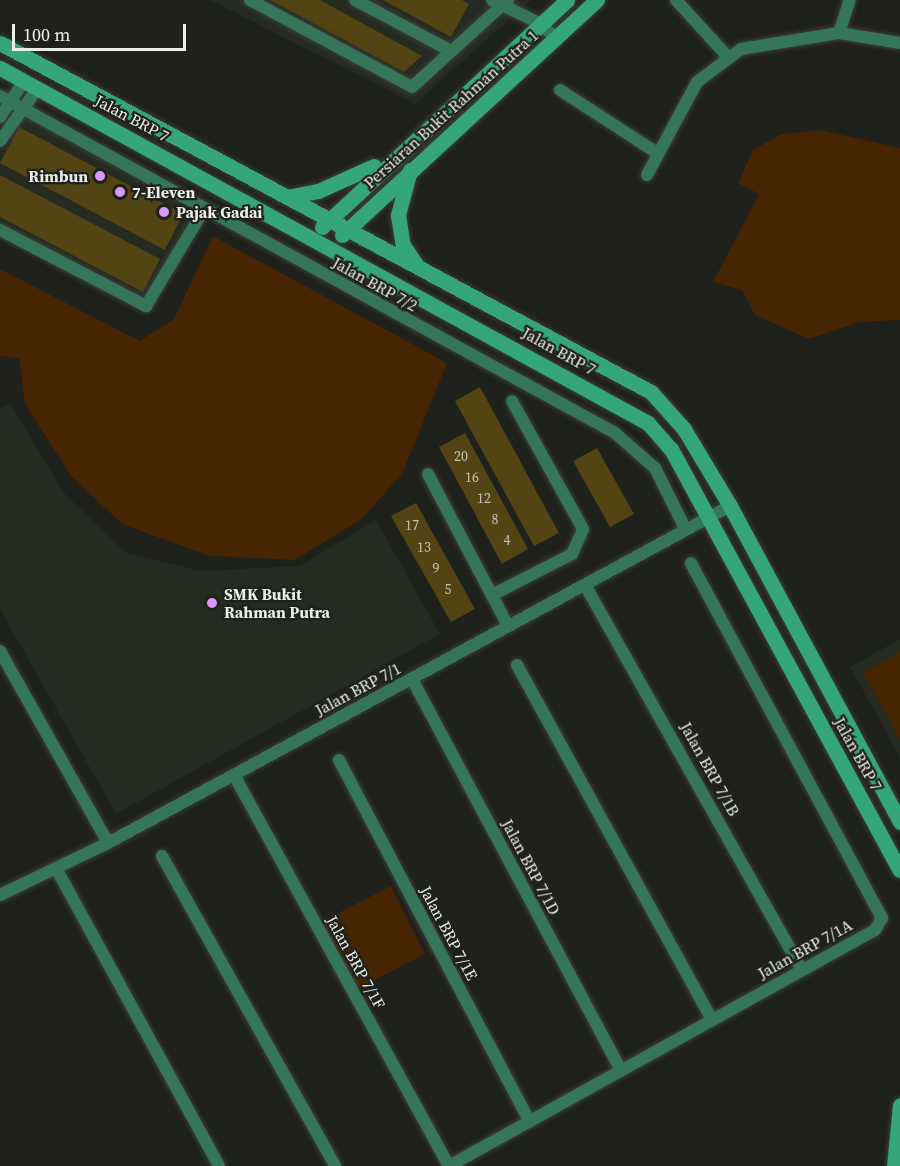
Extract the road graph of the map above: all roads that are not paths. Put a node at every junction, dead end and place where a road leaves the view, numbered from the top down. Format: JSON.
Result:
{"nodes":[{"id":1,"x":250,"y":0,"type":"edge"},
{"id":2,"x":355,"y":0,"type":"edge"},
{"id":3,"x":567,"y":0,"type":"edge"},
{"id":4,"x":597,"y":0,"type":"edge"},
{"id":5,"x":676,"y":0,"type":"edge"},
{"id":6,"x":850,"y":0,"type":"edge"},
{"id":7,"x":501,"y":2,"type":"edge"},
{"id":8,"x":541,"y":24,"type":"junction"},
{"id":9,"x":839,"y":33,"type":"junction"},
{"id":10,"x":556,"y":39,"type":"junction"},
{"id":11,"x":0,"y":43,"type":"edge"},
{"id":12,"x":900,"y":43,"type":"edge"},
{"id":13,"x":452,"y":51,"type":"junction"},
{"id":14,"x":728,"y":57,"type":"junction"},
{"id":15,"x":0,"y":68,"type":"edge"},
{"id":16,"x":31,"y":84,"type":"junction"},
{"id":17,"x":560,"y":90,"type":"dead end"},
{"id":18,"x":0,"y":96,"type":"edge"},
{"id":19,"x":12,"y":102,"type":"junction"},
{"id":20,"x":26,"y":110,"type":"junction"},
{"id":21,"x":0,"y":117,"type":"edge"},
{"id":22,"x":0,"y":141,"type":"edge"},
{"id":23,"x":401,"y":150,"type":"junction"},
{"id":24,"x":656,"y":152,"type":"junction"},
{"id":25,"x":410,"y":170,"type":"junction"},
{"id":26,"x":647,"y":175,"type":"dead end"},
{"id":27,"x":287,"y":197,"type":"junction"},
{"id":28,"x":205,"y":208,"type":"junction"},
{"id":29,"x":326,"y":218,"type":"junction"},
{"id":30,"x":345,"y":228,"type":"junction"},
{"id":31,"x":0,"y":231,"type":"edge"},
{"id":32,"x":316,"y":237,"type":"junction"},
{"id":33,"x":334,"y":248,"type":"junction"},
{"id":34,"x":419,"y":268,"type":"junction"},
{"id":35,"x":512,"y":401,"type":"dead end"},
{"id":36,"x":428,"y":474,"type":"dead end"},
{"id":37,"x":730,"y":506,"type":"junction"},
{"id":38,"x":708,"y":518,"type":"junction"},
{"id":39,"x":686,"y":530,"type":"junction"},
{"id":40,"x":691,"y":563,"type":"dead end"},
{"id":41,"x":585,"y":585,"type":"junction"},
{"id":42,"x":492,"y":595,"type":"junction"},
{"id":43,"x":508,"y":626,"type":"junction"},
{"id":44,"x":0,"y":651,"type":"edge"},
{"id":45,"x":517,"y":665,"type":"dead end"},
{"id":46,"x":412,"y":679,"type":"junction"},
{"id":47,"x":339,"y":760,"type":"dead end"},
{"id":48,"x":234,"y":775,"type":"junction"},
{"id":49,"x":900,"y":822,"type":"edge"},
{"id":50,"x":108,"y":843,"type":"junction"},
{"id":51,"x":162,"y":856,"type":"dead end"},
{"id":52,"x":57,"y":870,"type":"junction"},
{"id":53,"x":900,"y":870,"type":"edge"},
{"id":54,"x":0,"y":895,"type":"edge"},
{"id":55,"x":802,"y":970,"type":"junction"},
{"id":56,"x":712,"y":1019,"type":"junction"},
{"id":57,"x":621,"y":1071,"type":"junction"},
{"id":58,"x":900,"y":1105,"type":"edge"},
{"id":59,"x":530,"y":1122,"type":"junction"},
{"id":60,"x":332,"y":1165,"type":"edge"},
{"id":61,"x":219,"y":1166,"type":"edge"},
{"id":62,"x":449,"y":1166,"type":"edge"},
{"id":63,"x":894,"y":1166,"type":"edge"}],
"edges":[{"from":1,"to":13,"type":"street"},
{"from":2,"to":13,"type":"street"},
{"from":3,"to":8,"type":"main road","name":"Persiaran Bukit Rahman Putra 1"},
{"from":4,"to":10,"type":"main road","name":"Persiaran Bukit Rahman Putra 1"},
{"from":5,"to":14,"type":"street"},
{"from":6,"to":9,"type":"street"},
{"from":7,"to":8,"type":"street"},
{"from":7,"to":13,"type":"street"},
{"from":8,"to":10,"type":"street"},
{"from":8,"to":23,"type":"main road","name":"Persiaran Bukit Rahman Putra 1"},
{"from":9,"to":12,"type":"street"},
{"from":9,"to":14,"type":"street"},
{"from":10,"to":25,"type":"main road","name":"Persiaran Bukit Rahman Putra 1"},
{"from":11,"to":27,"type":"main road","name":"Jalan BRP 7"},
{"from":14,"to":24,"type":"street"},
{"from":15,"to":16,"type":"main road","name":"Jalan BRP 7"},
{"from":16,"to":19,"type":"street"},
{"from":16,"to":20,"type":"street"},
{"from":16,"to":32,"type":"main road","name":"Jalan BRP 7"},
{"from":17,"to":24,"type":"street"},
{"from":18,"to":19,"type":"street","name":"Jalan BRP 7/2"},
{"from":19,"to":20,"type":"street","name":"Jalan BRP 7/2"},
{"from":19,"to":21,"type":"street"},
{"from":20,"to":22,"type":"street"},
{"from":20,"to":28,"type":"street","name":"Jalan BRP 7/2"},
{"from":23,"to":27,"type":"main road"},
{"from":23,"to":29,"type":"main road","name":"Persiaran Bukit Rahman Putra 1"},
{"from":24,"to":26,"type":"street"},
{"from":25,"to":30,"type":"main road","name":"Persiaran Bukit Rahman Putra 1"},
{"from":25,"to":34,"type":"main road"},
{"from":27,"to":29,"type":"main road","name":"Jalan BRP 7"},
{"from":28,"to":31,"type":"street"},
{"from":28,"to":39,"type":"street","name":"Jalan BRP 7/2"},
{"from":29,"to":30,"type":"main road","name":"Jalan BRP 7"},
{"from":29,"to":32,"type":"main road","name":"Persiaran Bukit Rahman Putra 1"},
{"from":30,"to":33,"type":"main road","name":"Persiaran Bukit Rahman Putra 1"},
{"from":30,"to":34,"type":"main road","name":"Jalan BRP 7"},
{"from":32,"to":33,"type":"main road","name":"Jalan BRP 7"},
{"from":33,"to":38,"type":"main road","name":"Jalan BRP 7"},
{"from":34,"to":37,"type":"main road","name":"Jalan BRP 7"},
{"from":35,"to":42,"type":"street"},
{"from":36,"to":42,"type":"street"},
{"from":37,"to":38,"type":"street","name":"Jalan BRP 7/1"},
{"from":37,"to":49,"type":"main road","name":"Jalan BRP 7"},
{"from":38,"to":39,"type":"street","name":"Jalan BRP 7/1"},
{"from":38,"to":53,"type":"main road","name":"Jalan BRP 7"},
{"from":39,"to":41,"type":"street","name":"Jalan BRP 7/1"},
{"from":40,"to":55,"type":"street","name":"Jalan BRP 7/1A"},
{"from":41,"to":43,"type":"street","name":"Jalan BRP 7/1"},
{"from":41,"to":55,"type":"street","name":"Jalan BRP 7/1B"},
{"from":42,"to":43,"type":"street"},
{"from":43,"to":46,"type":"street","name":"Jalan BRP 7/1"},
{"from":44,"to":50,"type":"street"},
{"from":45,"to":56,"type":"street"},
{"from":46,"to":48,"type":"street","name":"Jalan BRP 7/1"},
{"from":46,"to":57,"type":"street","name":"Jalan BRP 7/1D"},
{"from":47,"to":59,"type":"street","name":"Jalan BRP 7/1E"},
{"from":48,"to":50,"type":"street","name":"Jalan BRP 7/1"},
{"from":48,"to":62,"type":"street","name":"Jalan BRP 7/1F"},
{"from":50,"to":52,"type":"street","name":"Jalan BRP 7/1"},
{"from":51,"to":60,"type":"street"},
{"from":52,"to":54,"type":"street","name":"Jalan BRP 7/1"},
{"from":52,"to":61,"type":"street"},
{"from":55,"to":56,"type":"street","name":"Jalan BRP 7/1A"},
{"from":56,"to":57,"type":"street","name":"Jalan BRP 7/1A"},
{"from":57,"to":59,"type":"street","name":"Jalan BRP 7/1A"},
{"from":58,"to":63,"type":"main road"},
{"from":59,"to":62,"type":"street","name":"Jalan BRP 7/1A"}]}
